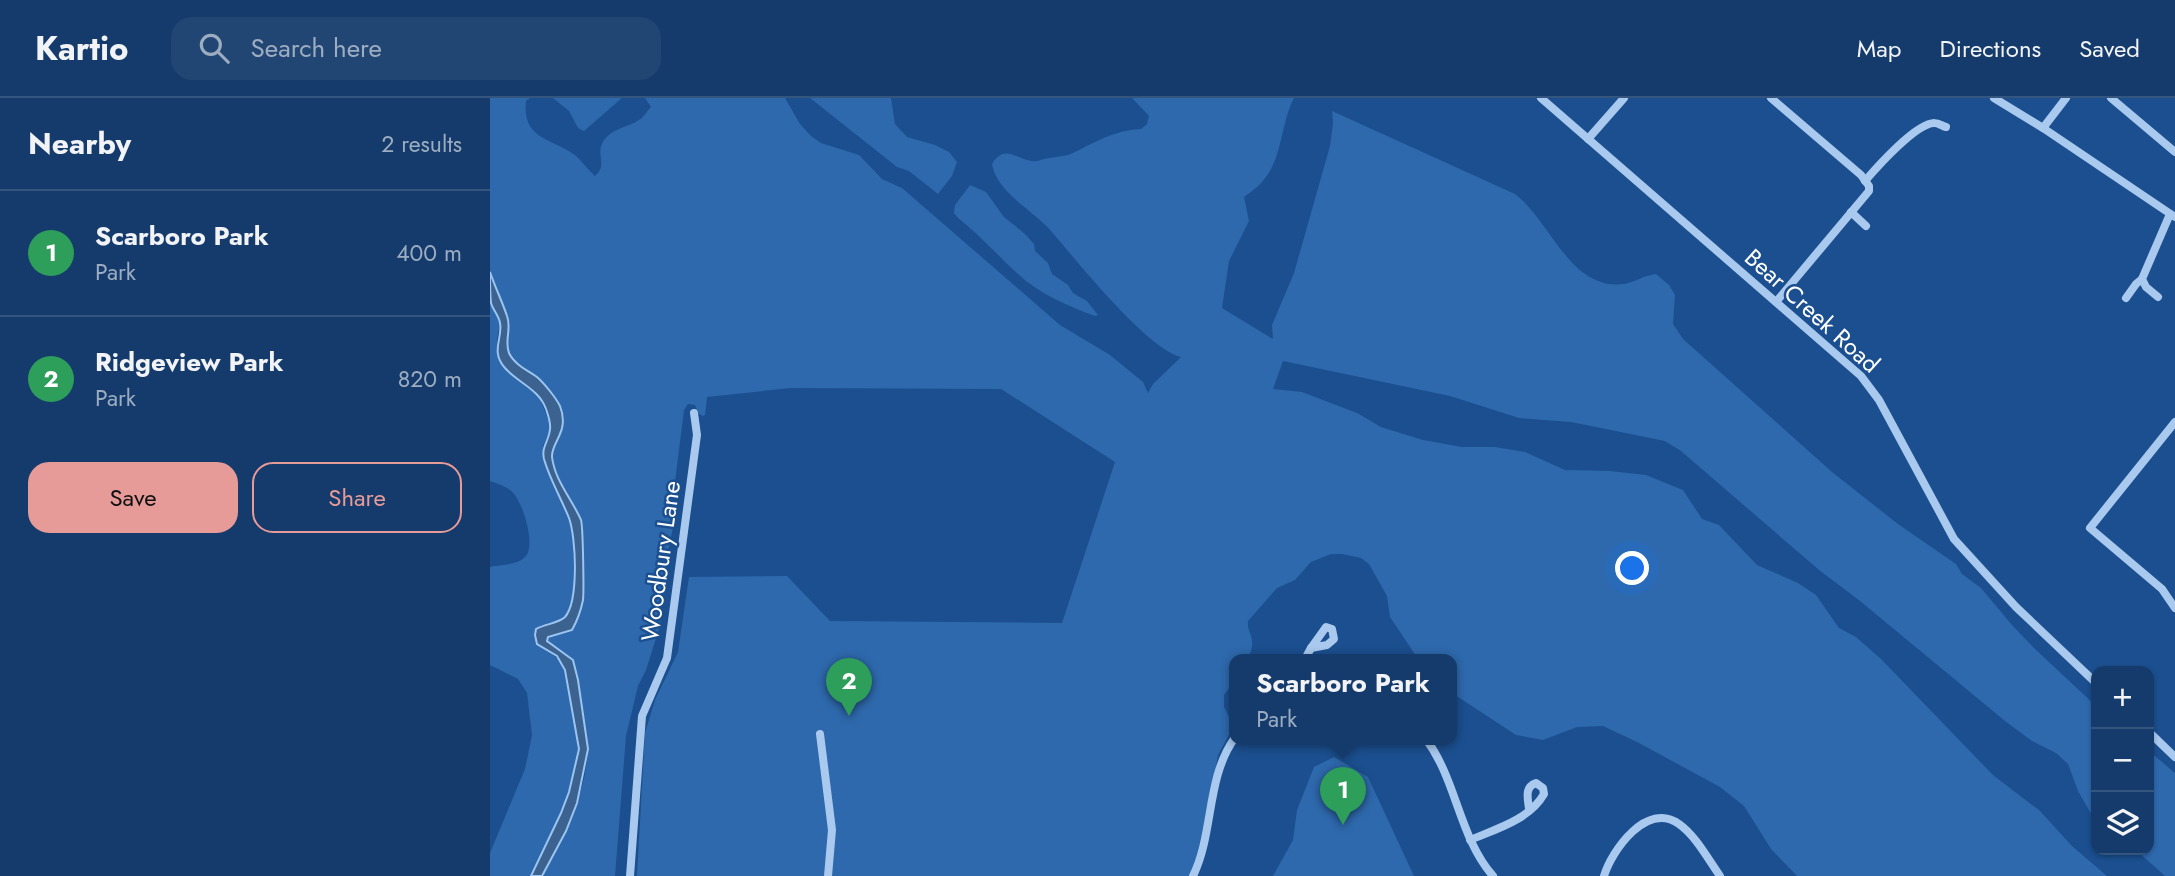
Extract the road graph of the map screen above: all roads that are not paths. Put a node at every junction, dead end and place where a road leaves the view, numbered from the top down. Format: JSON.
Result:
{"nodes":[{"id":1,"x":1541,"y":98,"type":"edge"},
{"id":2,"x":1624,"y":98,"type":"edge"},
{"id":3,"x":1771,"y":98,"type":"edge"},
{"id":4,"x":1994,"y":98,"type":"edge"},
{"id":5,"x":2111,"y":98,"type":"edge"},
{"id":6,"x":2063,"y":99,"type":"edge"},
{"id":7,"x":1946,"y":127,"type":"dead end"},
{"id":8,"x":2043,"y":128,"type":"junction"},
{"id":9,"x":1588,"y":139,"type":"junction"},
{"id":10,"x":2175,"y":152,"type":"edge"},
{"id":11,"x":1865,"y":181,"type":"junction"},
{"id":12,"x":1851,"y":212,"type":"junction"},
{"id":13,"x":2173,"y":215,"type":"edge"},
{"id":14,"x":1866,"y":226,"type":"dead end"},
{"id":15,"x":2143,"y":279,"type":"junction"},
{"id":16,"x":2158,"y":296,"type":"dead end"},
{"id":17,"x":2126,"y":298,"type":"dead end"},
{"id":18,"x":1776,"y":302,"type":"junction"},
{"id":19,"x":694,"y":413,"type":"dead end"},
{"id":20,"x":2175,"y":422,"type":"edge"},
{"id":21,"x":2175,"y":608,"type":"edge"},
{"id":22,"x":1311,"y":648,"type":"dead end"},
{"id":23,"x":1308,"y":654,"type":"edge"},
{"id":24,"x":2091,"y":678,"type":"edge"},
{"id":25,"x":820,"y":734,"type":"dead end"},
{"id":26,"x":2154,"y":737,"type":"edge"},
{"id":27,"x":1231,"y":745,"type":"edge"},
{"id":28,"x":1429,"y":745,"type":"edge"},
{"id":29,"x":2175,"y":757,"type":"edge"},
{"id":30,"x":1530,"y":809,"type":"dead end"},
{"id":31,"x":1470,"y":840,"type":"junction"},
{"id":32,"x":630,"y":876,"type":"edge"},
{"id":33,"x":828,"y":876,"type":"edge"},
{"id":34,"x":1193,"y":876,"type":"edge"},
{"id":35,"x":1493,"y":876,"type":"edge"},
{"id":36,"x":1604,"y":876,"type":"edge"},
{"id":37,"x":1720,"y":876,"type":"edge"}],
"edges":[{"from":1,"to":9,"type":"street","name":"Bear Creek Road"},
{"from":2,"to":9,"type":"street"},
{"from":3,"to":11,"type":"street"},
{"from":4,"to":8,"type":"street"},
{"from":5,"to":10,"type":"street"},
{"from":6,"to":8,"type":"street"},
{"from":7,"to":11,"type":"street"},
{"from":8,"to":13,"type":"street"},
{"from":9,"to":18,"type":"street","name":"Bear Creek Road"},
{"from":11,"to":12,"type":"street"},
{"from":12,"to":14,"type":"street"},
{"from":12,"to":18,"type":"street"},
{"from":13,"to":15,"type":"street"},
{"from":15,"to":16,"type":"street"},
{"from":15,"to":17,"type":"street"},
{"from":18,"to":24,"type":"street","name":"Bear Creek Road"},
{"from":19,"to":32,"type":"street","name":"Woodbury Lane"},
{"from":20,"to":21,"type":"street"},
{"from":22,"to":23,"type":"street"},
{"from":25,"to":33,"type":"street"},
{"from":26,"to":29,"type":"street"},
{"from":27,"to":34,"type":"street"},
{"from":28,"to":31,"type":"street"},
{"from":30,"to":31,"type":"street"},
{"from":31,"to":35,"type":"street"},
{"from":36,"to":37,"type":"street"}]}
